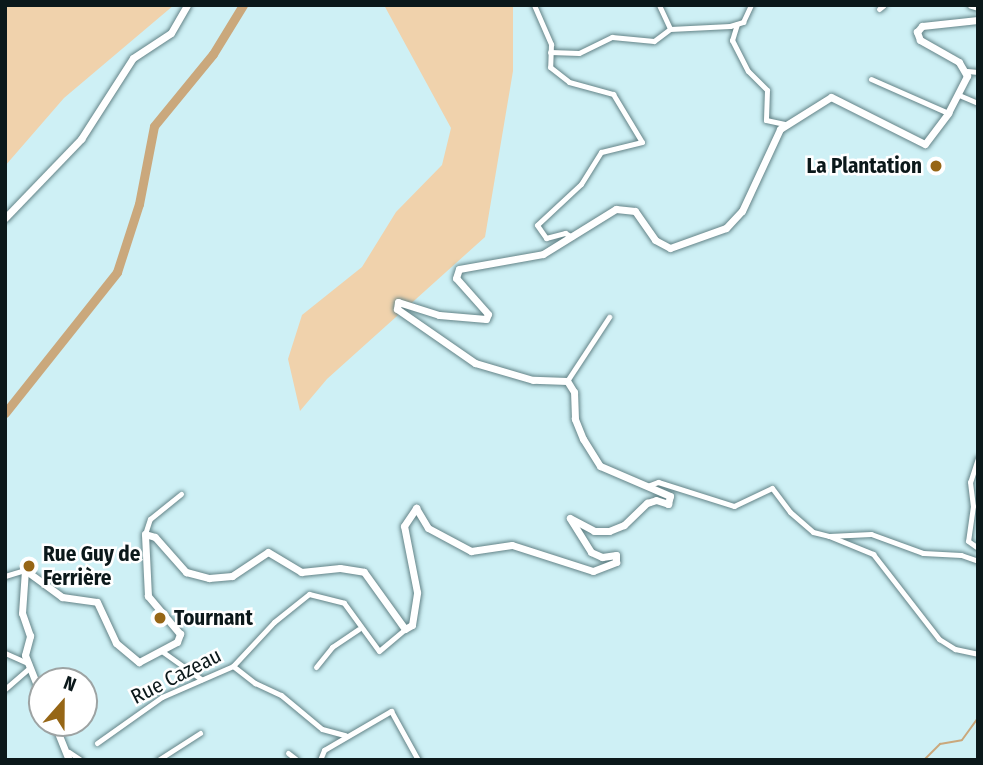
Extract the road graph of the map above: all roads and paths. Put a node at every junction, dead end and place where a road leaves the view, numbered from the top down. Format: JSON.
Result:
{"nodes":[{"id":1,"x":187,"y":5,"type":"edge"},
{"id":2,"x":534,"y":5,"type":"edge"},
{"id":3,"x":659,"y":5,"type":"edge"},
{"id":4,"x":751,"y":5,"type":"edge"},
{"id":5,"x":971,"y":5,"type":"edge"},
{"id":6,"x":978,"y":8,"type":"edge"},
{"id":7,"x":978,"y":20,"type":"edge"},
{"id":8,"x":737,"y":23,"type":"junction"},
{"id":9,"x":670,"y":29,"type":"junction"},
{"id":10,"x":550,"y":51,"type":"junction"},
{"id":11,"x":967,"y":71,"type":"junction"},
{"id":12,"x":978,"y":72,"type":"edge"},
{"id":13,"x":871,"y":79,"type":"dead end"},
{"id":14,"x":959,"y":95,"type":"junction"},
{"id":15,"x":978,"y":103,"type":"edge"},
{"id":16,"x":948,"y":113,"type":"junction"},
{"id":17,"x":786,"y":124,"type":"junction"},
{"id":18,"x":5,"y":218,"type":"edge"},
{"id":19,"x":572,"y":237,"type":"junction"},
{"id":20,"x":609,"y":317,"type":"dead end"},
{"id":21,"x":567,"y":382,"type":"junction"},
{"id":22,"x":978,"y":458,"type":"edge"},
{"id":23,"x":647,"y":486,"type":"junction"},
{"id":24,"x":181,"y":494,"type":"dead end"},
{"id":25,"x":145,"y":534,"type":"junction"},
{"id":26,"x":829,"y":536,"type":"junction"},
{"id":27,"x":978,"y":548,"type":"edge"},
{"id":28,"x":978,"y":561,"type":"edge"},
{"id":29,"x":25,"y":570,"type":"junction"},
{"id":30,"x":5,"y":576,"type":"edge"},
{"id":31,"x":359,"y":629,"type":"junction"},
{"id":32,"x":405,"y":629,"type":"junction"},
{"id":33,"x":163,"y":652,"type":"junction"},
{"id":34,"x":5,"y":653,"type":"edge"},
{"id":35,"x":978,"y":654,"type":"edge"},
{"id":36,"x":27,"y":666,"type":"junction"},
{"id":37,"x":233,"y":666,"type":"junction"},
{"id":38,"x":316,"y":667,"type":"dead end"},
{"id":39,"x":201,"y":679,"type":"junction"},
{"id":40,"x":5,"y":690,"type":"edge"},
{"id":41,"x":200,"y":733,"type":"dead end"},
{"id":42,"x":346,"y":735,"type":"junction"},
{"id":43,"x":60,"y":737,"type":"edge"},
{"id":44,"x":97,"y":743,"type":"dead end"},
{"id":45,"x":288,"y":754,"type":"dead end"},
{"id":46,"x":69,"y":756,"type":"edge"},
{"id":47,"x":81,"y":760,"type":"edge"},
{"id":48,"x":158,"y":760,"type":"edge"},
{"id":49,"x":297,"y":760,"type":"edge"},
{"id":50,"x":320,"y":760,"type":"edge"},
{"id":51,"x":418,"y":760,"type":"edge"}],
"edges":[{"from":1,"to":18,"type":"street"},
{"from":2,"to":10,"type":"street"},
{"from":3,"to":9,"type":"street"},
{"from":4,"to":8,"type":"street"},
{"from":5,"to":6,"type":"street"},
{"from":7,"to":11,"type":"street"},
{"from":8,"to":9,"type":"street"},
{"from":8,"to":17,"type":"street"},
{"from":9,"to":10,"type":"street"},
{"from":10,"to":19,"type":"street"},
{"from":11,"to":12,"type":"street"},
{"from":11,"to":14,"type":"street"},
{"from":13,"to":16,"type":"street"},
{"from":14,"to":15,"type":"street"},
{"from":14,"to":16,"type":"street"},
{"from":16,"to":17,"type":"street"},
{"from":17,"to":19,"type":"street"},
{"from":19,"to":21,"type":"street"},
{"from":20,"to":21,"type":"street"},
{"from":21,"to":23,"type":"street"},
{"from":22,"to":27,"type":"street"},
{"from":23,"to":26,"type":"street"},
{"from":23,"to":32,"type":"street"},
{"from":24,"to":25,"type":"street"},
{"from":25,"to":32,"type":"street"},
{"from":25,"to":33,"type":"street"},
{"from":26,"to":28,"type":"street"},
{"from":26,"to":35,"type":"street"},
{"from":29,"to":30,"type":"street"},
{"from":29,"to":33,"type":"street"},
{"from":29,"to":36,"type":"street"},
{"from":31,"to":32,"type":"street","name":"Rue Cazeau"},
{"from":31,"to":37,"type":"street","name":"Rue Cazeau"},
{"from":31,"to":38,"type":"street"},
{"from":33,"to":39,"type":"street"},
{"from":34,"to":36,"type":"street"},
{"from":36,"to":40,"type":"street"},
{"from":37,"to":39,"type":"street","name":"Rue Cazeau"},
{"from":37,"to":42,"type":"street"},
{"from":39,"to":44,"type":"street","name":"Rue Cazeau"},
{"from":41,"to":48,"type":"street"},
{"from":42,"to":50,"type":"street"},
{"from":42,"to":51,"type":"street"},
{"from":43,"to":46,"type":"street"},
{"from":45,"to":49,"type":"street"},
{"from":46,"to":47,"type":"street"}]}
